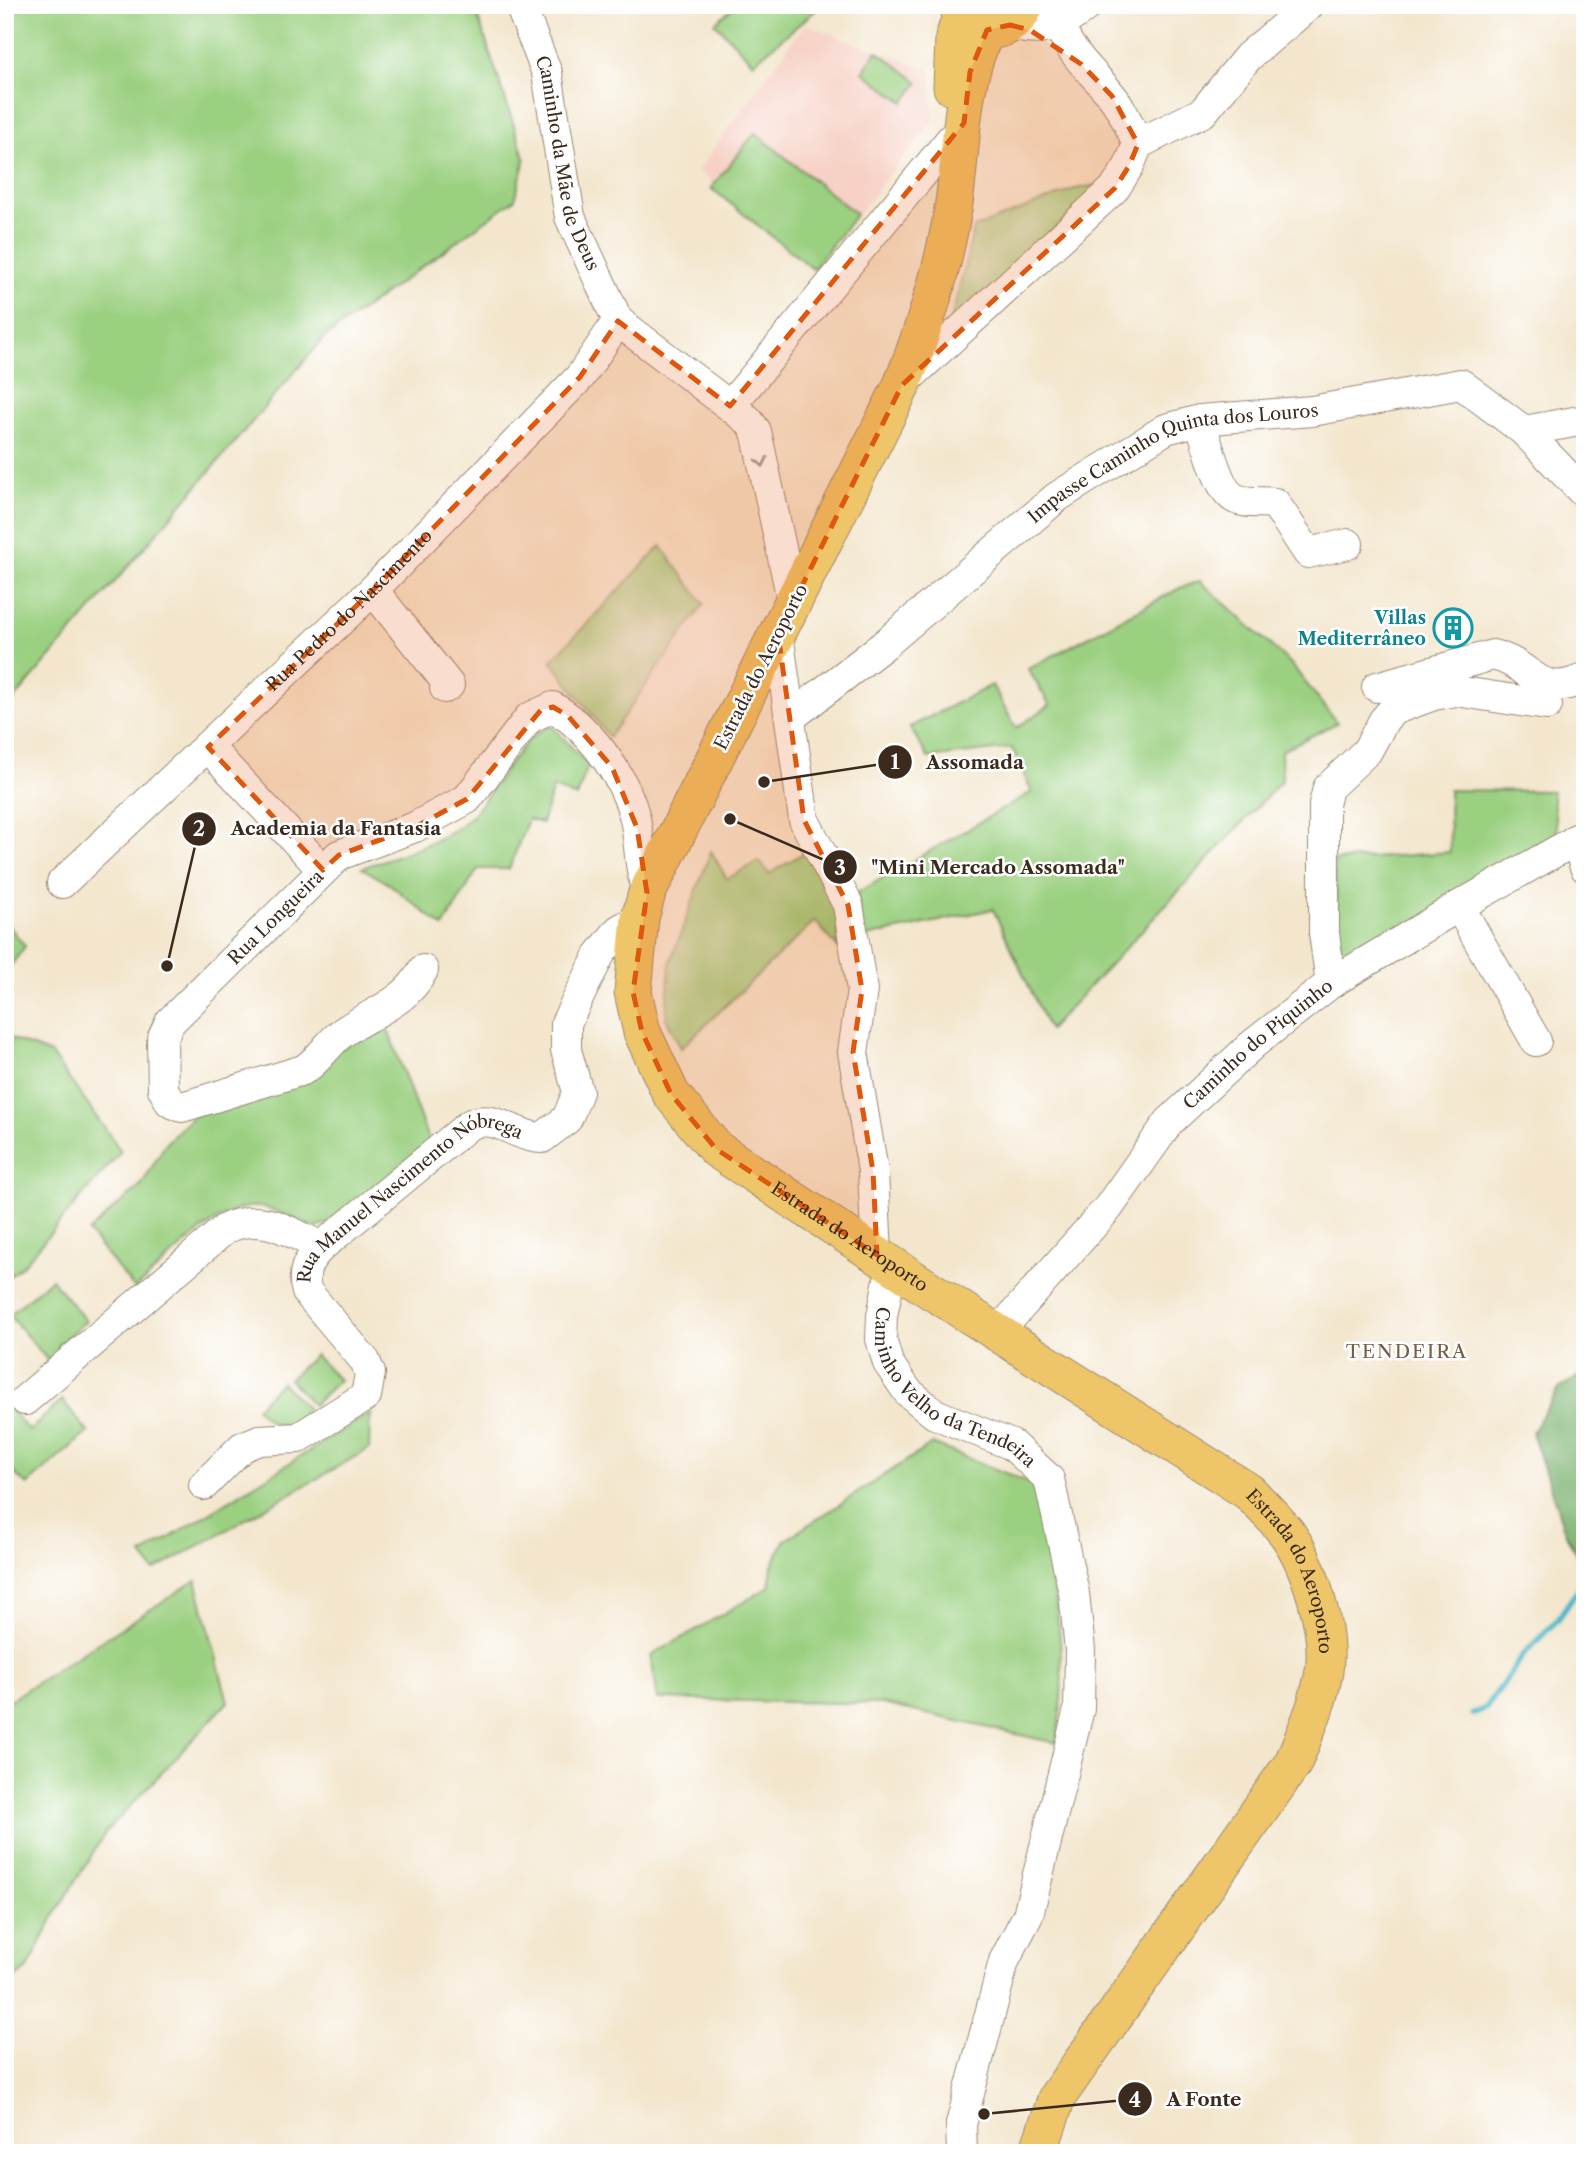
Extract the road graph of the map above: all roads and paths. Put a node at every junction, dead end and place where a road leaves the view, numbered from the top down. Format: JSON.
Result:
{"nodes":[{"id":1,"x":520,"y":5,"type":"edge"},
{"id":2,"x":1088,"y":5,"type":"edge"},
{"id":3,"x":1308,"y":5,"type":"edge"},
{"id":4,"x":1001,"y":16,"type":"edge"},
{"id":5,"x":1059,"y":25,"type":"junction"},
{"id":6,"x":1081,"y":64,"type":"junction"},
{"id":7,"x":1138,"y":144,"type":"junction"},
{"id":8,"x":954,"y":149,"type":"junction"},
{"id":9,"x":618,"y":321,"type":"junction"},
{"id":10,"x":902,"y":384,"type":"junction"},
{"id":11,"x":730,"y":406,"type":"junction"},
{"id":12,"x":1200,"y":419,"type":"junction"},
{"id":13,"x":1585,"y":420,"type":"edge"},
{"id":14,"x":1524,"y":432,"type":"junction"},
{"id":15,"x":1585,"y":495,"type":"edge"},
{"id":16,"x":1348,"y":544,"type":"dead end"},
{"id":17,"x":373,"y":590,"type":"junction"},
{"id":18,"x":785,"y":619,"type":"junction"},
{"id":19,"x":1585,"y":678,"type":"edge"},
{"id":20,"x":1377,"y":687,"type":"dead end"},
{"id":21,"x":445,"y":688,"type":"dead end"},
{"id":22,"x":1547,"y":705,"type":"dead end"},
{"id":23,"x":791,"y":717,"type":"junction"},
{"id":24,"x":208,"y":747,"type":"junction"},
{"id":25,"x":1582,"y":847,"type":"edge"},
{"id":26,"x":323,"y":870,"type":"junction"},
{"id":27,"x":62,"y":883,"type":"dead end"},
{"id":28,"x":643,"y":905,"type":"junction"},
{"id":29,"x":1459,"y":906,"type":"junction"},
{"id":30,"x":424,"y":970,"type":"dead end"},
{"id":31,"x":1331,"y":984,"type":"junction"},
{"id":32,"x":1536,"y":1041,"type":"dead end"},
{"id":33,"x":321,"y":1247,"type":"junction"},
{"id":34,"x":884,"y":1259,"type":"junction"},
{"id":35,"x":999,"y":1331,"type":"junction"},
{"id":36,"x":25,"y":1400,"type":"dead end"},
{"id":37,"x":204,"y":1485,"type":"dead end"},
{"id":38,"x":962,"y":2153,"type":"edge"},
{"id":39,"x":1038,"y":2153,"type":"edge"}],
"edges":[{"from":1,"to":9,"type":"street","name":"Caminho da Mãe de Deus"},
{"from":2,"to":5,"type":"street"},
{"from":3,"to":7,"type":"street"},
{"from":4,"to":5,"type":"street"},
{"from":4,"to":6,"type":"street"},
{"from":4,"to":8,"type":"main road","name":"Estrada do Aeroporto"},
{"from":5,"to":6,"type":"street"},
{"from":6,"to":7,"type":"street"},
{"from":7,"to":10,"type":"street"},
{"from":8,"to":10,"type":"main road","name":"Estrada do Aeroporto"},
{"from":8,"to":11,"type":"street"},
{"from":9,"to":11,"type":"street","name":"Caminho Velho da Tendeira"},
{"from":9,"to":17,"type":"street","name":"Rua Pedro do Nascimento"},
{"from":10,"to":18,"type":"main road","name":"Estrada do Aeroporto"},
{"from":11,"to":18,"type":"street","name":"Caminho Velho da Tendeira","one_way":true},
{"from":12,"to":14,"type":"street","name":"Impasse Caminho Quinta dos Louros"},
{"from":12,"to":16,"type":"street"},
{"from":12,"to":23,"type":"street","name":"Impasse Caminho Quinta dos Louros"},
{"from":13,"to":14,"type":"street"},
{"from":14,"to":15,"type":"street","name":"Impasse Caminho Quinta dos Louros"},
{"from":17,"to":21,"type":"street"},
{"from":17,"to":24,"type":"street","name":"Rua Pedro do Nascimento"},
{"from":18,"to":23,"type":"street","name":"Caminho Velho da Tendeira"},
{"from":18,"to":28,"type":"main road","name":"Estrada do Aeroporto"},
{"from":19,"to":20,"type":"street"},
{"from":22,"to":31,"type":"street"},
{"from":23,"to":34,"type":"street","name":"Caminho Velho da Tendeira"},
{"from":24,"to":26,"type":"street"},
{"from":24,"to":27,"type":"street","name":"Rua Pedro do Nascimento"},
{"from":25,"to":29,"type":"street","name":"Caminho do Piquinho"},
{"from":26,"to":28,"type":"street","name":"Rua Longueira"},
{"from":26,"to":30,"type":"street","name":"Rua Longueira"},
{"from":28,"to":33,"type":"street","name":"Rua Manuel Nascimento Nóbrega"},
{"from":28,"to":34,"type":"main road","name":"Estrada do Aeroporto"},
{"from":29,"to":31,"type":"street","name":"Caminho do Piquinho"},
{"from":29,"to":32,"type":"street"},
{"from":31,"to":35,"type":"street","name":"Caminho do Piquinho"},
{"from":33,"to":36,"type":"street"},
{"from":33,"to":37,"type":"street","name":"Rua Manuel Nascimento Nóbrega"},
{"from":34,"to":35,"type":"main road","name":"Estrada do Aeroporto"},
{"from":34,"to":38,"type":"street","name":"Caminho Velho da Tendeira"},
{"from":35,"to":39,"type":"main road","name":"Estrada do Aeroporto"}]}
